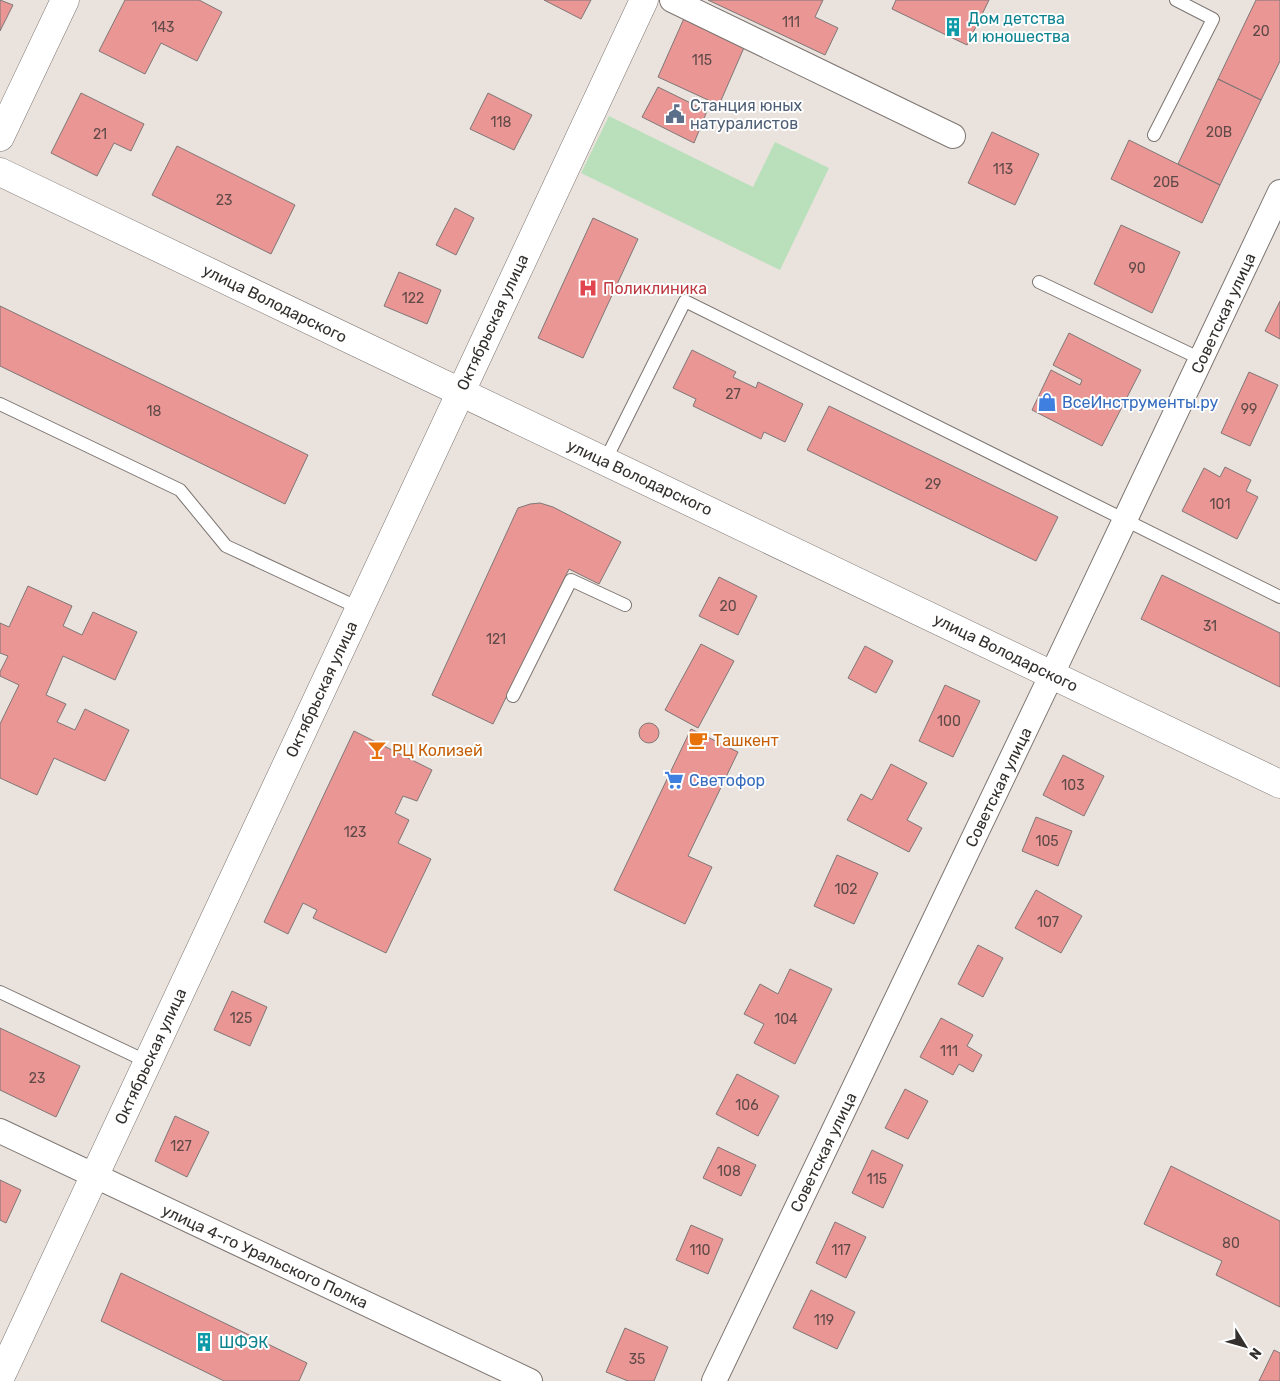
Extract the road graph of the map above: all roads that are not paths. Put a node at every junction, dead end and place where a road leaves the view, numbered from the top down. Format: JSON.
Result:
{"nodes":[{"id":1,"x":65,"y":0,"type":"edge"},
{"id":2,"x":644,"y":0,"type":"edge"},
{"id":3,"x":672,"y":0,"type":"edge"},
{"id":4,"x":1176,"y":0,"type":"edge"},
{"id":5,"x":1154,"y":135,"type":"dead end"},
{"id":6,"x":952,"y":136,"type":"dead end"},
{"id":7,"x":0,"y":137,"type":"edge"},
{"id":8,"x":0,"y":172,"type":"edge"},
{"id":9,"x":1280,"y":192,"type":"edge"},
{"id":10,"x":1039,"y":282,"type":"dead end"},
{"id":11,"x":1201,"y":358,"type":"junction"},
{"id":12,"x":460,"y":391,"type":"junction"},
{"id":13,"x":0,"y":404,"type":"edge"},
{"id":14,"x":605,"y":461,"type":"junction"},
{"id":15,"x":1124,"y":521,"type":"junction"},
{"id":16,"x":1280,"y":597,"type":"edge"},
{"id":17,"x":625,"y":605,"type":"dead end"},
{"id":18,"x":359,"y":608,"type":"junction"},
{"id":19,"x":1052,"y":674,"type":"junction"},
{"id":20,"x":513,"y":696,"type":"dead end"},
{"id":21,"x":1280,"y":784,"type":"edge"},
{"id":22,"x":0,"y":992,"type":"edge"},
{"id":23,"x":148,"y":1062,"type":"junction"},
{"id":24,"x":0,"y":1132,"type":"edge"},
{"id":25,"x":94,"y":1176,"type":"junction"},
{"id":26,"x":0,"y":1378,"type":"edge"},
{"id":27,"x":530,"y":1381,"type":"edge"},
{"id":28,"x":714,"y":1381,"type":"edge"}],
"edges":[{"from":1,"to":7,"type":"street"},
{"from":2,"to":12,"type":"street","name":"Октябрьская улица"},
{"from":3,"to":6,"type":"street"},
{"from":4,"to":5,"type":"lane"},
{"from":8,"to":12,"type":"street","name":"улица Володарского"},
{"from":9,"to":11,"type":"street","name":"Советская улица"},
{"from":10,"to":11,"type":"lane"},
{"from":11,"to":15,"type":"street","name":"Советская улица"},
{"from":12,"to":14,"type":"street","name":"улица Володарского"},
{"from":12,"to":18,"type":"street","name":"Октябрьская улица"},
{"from":13,"to":18,"type":"lane"},
{"from":14,"to":15,"type":"lane"},
{"from":14,"to":19,"type":"street","name":"улица Володарского"},
{"from":15,"to":16,"type":"lane"},
{"from":15,"to":19,"type":"street","name":"Советская улица"},
{"from":17,"to":20,"type":"lane"},
{"from":18,"to":23,"type":"street","name":"Октябрьская улица"},
{"from":19,"to":21,"type":"street","name":"улица Володарского"},
{"from":19,"to":28,"type":"street","name":"Советская улица"},
{"from":22,"to":23,"type":"lane"},
{"from":23,"to":25,"type":"street","name":"Октябрьская улица"},
{"from":24,"to":25,"type":"street","name":"улица 4-го Уральского Полка"},
{"from":25,"to":26,"type":"street","name":"Октябрьская улица"},
{"from":25,"to":27,"type":"street","name":"улица 4-го Уральского Полка"}]}
